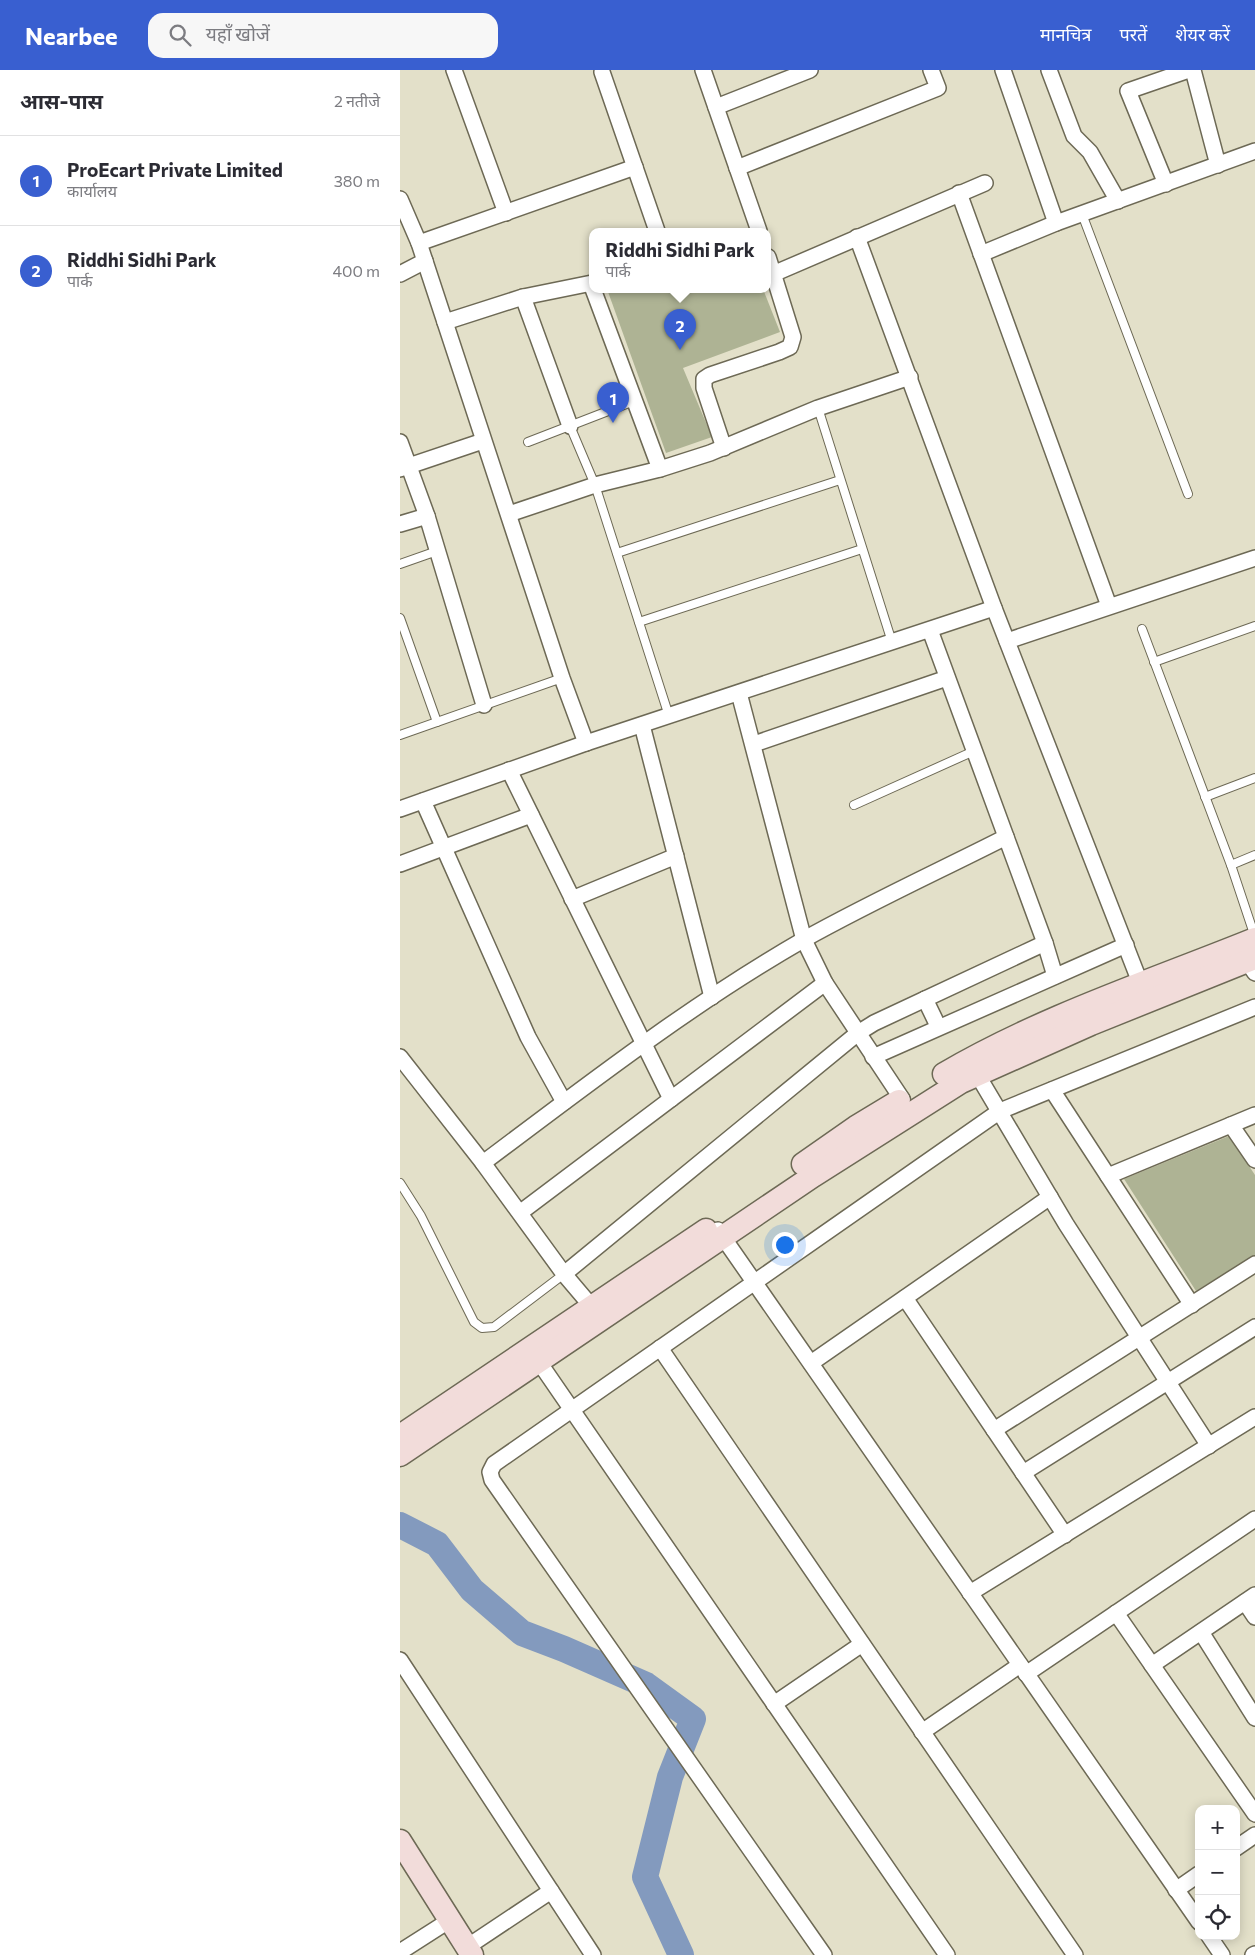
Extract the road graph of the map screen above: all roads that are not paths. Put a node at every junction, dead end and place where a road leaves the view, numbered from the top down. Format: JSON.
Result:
{"nodes":[{"id":1,"x":454,"y":70,"type":"edge"},
{"id":2,"x":704,"y":70,"type":"edge"},
{"id":3,"x":810,"y":70,"type":"edge"},
{"id":4,"x":931,"y":70,"type":"edge"},
{"id":5,"x":1003,"y":70,"type":"edge"},
{"id":6,"x":1049,"y":70,"type":"edge"},
{"id":7,"x":1188,"y":70,"type":"edge"},
{"id":8,"x":1193,"y":70,"type":"edge"},
{"id":9,"x":602,"y":72,"type":"dead end"},
{"id":10,"x":716,"y":107,"type":"junction"},
{"id":11,"x":1255,"y":151,"type":"edge"},
{"id":12,"x":1218,"y":165,"type":"junction"},
{"id":13,"x":635,"y":167,"type":"junction"},
{"id":14,"x":737,"y":168,"type":"junction"},
{"id":15,"x":985,"y":183,"type":"dead end"},
{"id":16,"x":1166,"y":184,"type":"junction"},
{"id":17,"x":959,"y":193,"type":"junction"},
{"id":18,"x":400,"y":199,"type":"edge"},
{"id":19,"x":1118,"y":201,"type":"junction"},
{"id":20,"x":506,"y":213,"type":"junction"},
{"id":21,"x":1082,"y":214,"type":"junction"},
{"id":22,"x":1056,"y":223,"type":"junction"},
{"id":23,"x":656,"y":228,"type":"edge"},
{"id":24,"x":753,"y":228,"type":"edge"},
{"id":25,"x":857,"y":237,"type":"junction"},
{"id":26,"x":419,"y":243,"type":"junction"},
{"id":27,"x":981,"y":254,"type":"junction"},
{"id":28,"x":425,"y":261,"type":"junction"},
{"id":29,"x":771,"y":267,"type":"edge"},
{"id":30,"x":400,"y":274,"type":"edge"},
{"id":31,"x":773,"y":274,"type":"junction"},
{"id":32,"x":589,"y":286,"type":"edge"},
{"id":33,"x":595,"y":293,"type":"edge"},
{"id":34,"x":522,"y":297,"type":"junction"},
{"id":35,"x":445,"y":322,"type":"junction"},
{"id":36,"x":910,"y":377,"type":"junction"},
{"id":37,"x":634,"y":401,"type":"junction"},
{"id":38,"x":818,"y":408,"type":"junction"},
{"id":39,"x":570,"y":426,"type":"junction"},
{"id":40,"x":483,"y":441,"type":"junction"},
{"id":41,"x":400,"y":442,"type":"edge"},
{"id":42,"x":528,"y":442,"type":"dead end"},
{"id":43,"x":724,"y":448,"type":"junction"},
{"id":44,"x":404,"y":468,"type":"edge"},
{"id":45,"x":660,"y":469,"type":"junction"},
{"id":46,"x":840,"y":480,"type":"junction"},
{"id":47,"x":595,"y":485,"type":"junction"},
{"id":48,"x":1188,"y":494,"type":"dead end"},
{"id":49,"x":509,"y":514,"type":"junction"},
{"id":50,"x":426,"y":516,"type":"junction"},
{"id":51,"x":400,"y":524,"type":"edge"},
{"id":52,"x":862,"y":549,"type":"junction"},
{"id":53,"x":437,"y":551,"type":"junction"},
{"id":54,"x":617,"y":553,"type":"junction"},
{"id":55,"x":1255,"y":558,"type":"edge"},
{"id":56,"x":400,"y":564,"type":"edge"},
{"id":57,"x":1109,"y":606,"type":"junction"},
{"id":58,"x":994,"y":608,"type":"junction"},
{"id":59,"x":400,"y":618,"type":"edge"},
{"id":60,"x":639,"y":622,"type":"junction"},
{"id":61,"x":1255,"y":626,"type":"edge"},
{"id":62,"x":1142,"y":629,"type":"dead end"},
{"id":63,"x":930,"y":630,"type":"junction"},
{"id":64,"x":1007,"y":641,"type":"junction"},
{"id":65,"x":892,"y":642,"type":"junction"},
{"id":66,"x":1154,"y":662,"type":"junction"},
{"id":67,"x":562,"y":678,"type":"junction"},
{"id":68,"x":947,"y":678,"type":"junction"},
{"id":69,"x":740,"y":693,"type":"junction"},
{"id":70,"x":484,"y":705,"type":"junction"},
{"id":71,"x":669,"y":716,"type":"junction"},
{"id":72,"x":437,"y":722,"type":"junction"},
{"id":73,"x":642,"y":725,"type":"junction"},
{"id":74,"x":400,"y":735,"type":"edge"},
{"id":75,"x":586,"y":744,"type":"junction"},
{"id":76,"x":754,"y":744,"type":"junction"},
{"id":77,"x":974,"y":751,"type":"junction"},
{"id":78,"x":509,"y":770,"type":"junction"},
{"id":79,"x":1255,"y":778,"type":"edge"},
{"id":80,"x":1205,"y":797,"type":"junction"},
{"id":81,"x":423,"y":801,"type":"junction"},
{"id":82,"x":854,"y":804,"type":"dead end"},
{"id":83,"x":400,"y":808,"type":"edge"},
{"id":84,"x":531,"y":815,"type":"junction"},
{"id":85,"x":1006,"y":837,"type":"junction"},
{"id":86,"x":444,"y":848,"type":"junction"},
{"id":87,"x":1255,"y":855,"type":"edge"},
{"id":88,"x":676,"y":856,"type":"junction"},
{"id":89,"x":400,"y":864,"type":"edge"},
{"id":90,"x":1231,"y":865,"type":"junction"},
{"id":91,"x":572,"y":899,"type":"junction"},
{"id":92,"x":804,"y":940,"type":"junction"},
{"id":93,"x":1046,"y":943,"type":"junction"},
{"id":94,"x":1126,"y":945,"type":"junction"},
{"id":95,"x":1251,"y":952,"type":"edge"},
{"id":96,"x":1056,"y":976,"type":"junction"},
{"id":97,"x":825,"y":983,"type":"junction"},
{"id":98,"x":1141,"y":985,"type":"junction"},
{"id":99,"x":712,"y":997,"type":"junction"},
{"id":100,"x":925,"y":999,"type":"junction"},
{"id":101,"x":1255,"y":1007,"type":"edge"},
{"id":102,"x":938,"y":1026,"type":"junction"},
{"id":103,"x":858,"y":1033,"type":"junction"},
{"id":104,"x":642,"y":1044,"type":"junction"},
{"id":105,"x":400,"y":1056,"type":"edge"},
{"id":106,"x":873,"y":1057,"type":"junction"},
{"id":107,"x":978,"y":1074,"type":"junction"},
{"id":108,"x":1052,"y":1090,"type":"junction"},
{"id":109,"x":671,"y":1099,"type":"junction"},
{"id":110,"x":902,"y":1099,"type":"junction"},
{"id":111,"x":564,"y":1102,"type":"junction"},
{"id":112,"x":1000,"y":1111,"type":"junction"},
{"id":113,"x":1255,"y":1115,"type":"edge"},
{"id":114,"x":1231,"y":1125,"type":"junction"},
{"id":115,"x":1255,"y":1160,"type":"edge"},
{"id":116,"x":483,"y":1162,"type":"junction"},
{"id":117,"x":1108,"y":1176,"type":"junction"},
{"id":118,"x":400,"y":1183,"type":"edge"},
{"id":119,"x":1050,"y":1197,"type":"junction"},
{"id":120,"x":521,"y":1212,"type":"junction"},
{"id":121,"x":719,"y":1231,"type":"junction"},
{"id":122,"x":1255,"y":1264,"type":"edge"},
{"id":123,"x":564,"y":1274,"type":"junction"},
{"id":124,"x":755,"y":1282,"type":"junction"},
{"id":125,"x":904,"y":1298,"type":"junction"},
{"id":126,"x":1192,"y":1305,"type":"junction"},
{"id":127,"x":592,"y":1307,"type":"junction"},
{"id":128,"x":1255,"y":1327,"type":"edge"},
{"id":129,"x":1140,"y":1338,"type":"junction"},
{"id":130,"x":660,"y":1348,"type":"junction"},
{"id":131,"x":539,"y":1362,"type":"junction"},
{"id":132,"x":811,"y":1362,"type":"junction"},
{"id":133,"x":1168,"y":1382,"type":"junction"},
{"id":134,"x":482,"y":1390,"type":"junction"},
{"id":135,"x":572,"y":1409,"type":"junction"},
{"id":136,"x":1255,"y":1417,"type":"edge"},
{"id":137,"x":994,"y":1430,"type":"junction"},
{"id":138,"x":400,"y":1436,"type":"edge"},
{"id":139,"x":1209,"y":1446,"type":"junction"},
{"id":140,"x":400,"y":1455,"type":"edge"},
{"id":141,"x":1023,"y":1473,"type":"junction"},
{"id":142,"x":1255,"y":1519,"type":"edge"},
{"id":143,"x":1065,"y":1535,"type":"junction"},
{"id":144,"x":970,"y":1593,"type":"junction"},
{"id":145,"x":1250,"y":1598,"type":"edge"},
{"id":146,"x":1116,"y":1613,"type":"junction"},
{"id":147,"x":1255,"y":1617,"type":"edge"},
{"id":148,"x":1201,"y":1632,"type":"junction"},
{"id":149,"x":862,"y":1644,"type":"junction"},
{"id":150,"x":400,"y":1660,"type":"edge"},
{"id":151,"x":1152,"y":1665,"type":"junction"},
{"id":152,"x":1023,"y":1669,"type":"junction"},
{"id":153,"x":774,"y":1704,"type":"junction"},
{"id":154,"x":1255,"y":1718,"type":"edge"},
{"id":155,"x":922,"y":1732,"type":"junction"},
{"id":156,"x":1255,"y":1814,"type":"edge"},
{"id":157,"x":1255,"y":1835,"type":"edge"},
{"id":158,"x":400,"y":1840,"type":"edge"},
{"id":159,"x":1240,"y":1845,"type":"edge"},
{"id":160,"x":1195,"y":1877,"type":"edge"},
{"id":161,"x":1176,"y":1890,"type":"junction"},
{"id":162,"x":551,"y":1891,"type":"junction"},
{"id":163,"x":1195,"y":1916,"type":"edge"},
{"id":164,"x":450,"y":1920,"type":"junction"},
{"id":165,"x":1212,"y":1940,"type":"edge"},
{"id":166,"x":470,"y":1951,"type":"edge"},
{"id":167,"x":400,"y":1952,"type":"edge"},
{"id":168,"x":593,"y":1955,"type":"edge"},
{"id":169,"x":824,"y":1955,"type":"edge"},
{"id":170,"x":947,"y":1955,"type":"edge"},
{"id":171,"x":1075,"y":1955,"type":"edge"},
{"id":172,"x":1222,"y":1955,"type":"edge"}],
"edges":[{"from":1,"to":20,"type":"street"},
{"from":2,"to":10,"type":"street"},
{"from":3,"to":10,"type":"street"},
{"from":4,"to":14,"type":"street"},
{"from":5,"to":22,"type":"street"},
{"from":6,"to":19,"type":"street"},
{"from":7,"to":16,"type":"street"},
{"from":8,"to":12,"type":"street"},
{"from":9,"to":13,"type":"street"},
{"from":10,"to":14,"type":"street"},
{"from":11,"to":12,"type":"street"},
{"from":12,"to":16,"type":"street"},
{"from":13,"to":20,"type":"street"},
{"from":13,"to":23,"type":"street"},
{"from":14,"to":24,"type":"street"},
{"from":15,"to":17,"type":"street"},
{"from":16,"to":19,"type":"street"},
{"from":17,"to":25,"type":"street"},
{"from":17,"to":27,"type":"street"},
{"from":18,"to":26,"type":"street"},
{"from":19,"to":21,"type":"street"},
{"from":20,"to":26,"type":"street"},
{"from":21,"to":22,"type":"street"},
{"from":21,"to":48,"type":"lane"},
{"from":22,"to":27,"type":"street"},
{"from":25,"to":31,"type":"street"},
{"from":25,"to":36,"type":"street"},
{"from":26,"to":28,"type":"street"},
{"from":27,"to":57,"type":"street"},
{"from":28,"to":30,"type":"street"},
{"from":28,"to":35,"type":"street"},
{"from":29,"to":31,"type":"street"},
{"from":31,"to":43,"type":"street"},
{"from":32,"to":34,"type":"street"},
{"from":33,"to":37,"type":"street"},
{"from":34,"to":35,"type":"street"},
{"from":34,"to":39,"type":"street"},
{"from":35,"to":40,"type":"street"},
{"from":36,"to":38,"type":"street"},
{"from":36,"to":58,"type":"street"},
{"from":37,"to":39,"type":"lane"},
{"from":37,"to":45,"type":"street"},
{"from":38,"to":43,"type":"street"},
{"from":38,"to":46,"type":"lane"},
{"from":39,"to":42,"type":"lane"},
{"from":39,"to":47,"type":"lane"},
{"from":40,"to":44,"type":"street"},
{"from":40,"to":49,"type":"street"},
{"from":41,"to":44,"type":"street"},
{"from":43,"to":45,"type":"street"},
{"from":44,"to":50,"type":"street"},
{"from":45,"to":47,"type":"street"},
{"from":46,"to":52,"type":"lane"},
{"from":46,"to":54,"type":"lane"},
{"from":47,"to":49,"type":"street"},
{"from":47,"to":54,"type":"lane"},
{"from":49,"to":67,"type":"street"},
{"from":50,"to":51,"type":"street"},
{"from":50,"to":53,"type":"street"},
{"from":52,"to":60,"type":"lane"},
{"from":52,"to":65,"type":"lane"},
{"from":53,"to":56,"type":"lane"},
{"from":53,"to":70,"type":"street"},
{"from":54,"to":60,"type":"lane"},
{"from":55,"to":57,"type":"street"},
{"from":57,"to":64,"type":"street"},
{"from":58,"to":63,"type":"street"},
{"from":58,"to":64,"type":"street"},
{"from":59,"to":72,"type":"lane"},
{"from":60,"to":71,"type":"lane"},
{"from":61,"to":66,"type":"lane"},
{"from":62,"to":66,"type":"lane"},
{"from":63,"to":65,"type":"street"},
{"from":63,"to":68,"type":"street"},
{"from":64,"to":94,"type":"street"},
{"from":65,"to":69,"type":"street"},
{"from":66,"to":80,"type":"lane"},
{"from":67,"to":70,"type":"lane"},
{"from":67,"to":75,"type":"street"},
{"from":68,"to":76,"type":"street"},
{"from":68,"to":77,"type":"street"},
{"from":69,"to":71,"type":"street"},
{"from":69,"to":76,"type":"street"},
{"from":70,"to":72,"type":"lane"},
{"from":71,"to":73,"type":"street"},
{"from":72,"to":74,"type":"lane"},
{"from":73,"to":75,"type":"street"},
{"from":73,"to":88,"type":"street"},
{"from":75,"to":78,"type":"street"},
{"from":76,"to":92,"type":"street"},
{"from":77,"to":82,"type":"lane"},
{"from":77,"to":85,"type":"street"},
{"from":78,"to":81,"type":"street"},
{"from":78,"to":84,"type":"street"},
{"from":79,"to":80,"type":"lane"},
{"from":80,"to":90,"type":"lane"},
{"from":81,"to":83,"type":"street"},
{"from":81,"to":86,"type":"street"},
{"from":84,"to":86,"type":"street"},
{"from":84,"to":91,"type":"street"},
{"from":85,"to":92,"type":"street"},
{"from":85,"to":93,"type":"street"},
{"from":86,"to":89,"type":"street"},
{"from":86,"to":111,"type":"street"},
{"from":87,"to":90,"type":"lane"},
{"from":88,"to":91,"type":"street"},
{"from":88,"to":99,"type":"street"},
{"from":90,"to":95,"type":"lane"},
{"from":91,"to":104,"type":"street"},
{"from":92,"to":97,"type":"street"},
{"from":92,"to":99,"type":"street"},
{"from":93,"to":96,"type":"street"},
{"from":93,"to":100,"type":"street"},
{"from":94,"to":96,"type":"street"},
{"from":94,"to":98,"type":"street"},
{"from":95,"to":98,"type":"street"},
{"from":95,"to":107,"type":"street"},
{"from":96,"to":102,"type":"street"},
{"from":97,"to":103,"type":"street"},
{"from":97,"to":109,"type":"street"},
{"from":98,"to":110,"type":"street"},
{"from":99,"to":104,"type":"street"},
{"from":100,"to":102,"type":"street"},
{"from":100,"to":103,"type":"street"},
{"from":101,"to":108,"type":"street"},
{"from":102,"to":106,"type":"street"},
{"from":103,"to":106,"type":"street"},
{"from":103,"to":123,"type":"street"},
{"from":104,"to":109,"type":"street"},
{"from":104,"to":111,"type":"street"},
{"from":105,"to":116,"type":"street"},
{"from":106,"to":110,"type":"street"},
{"from":107,"to":112,"type":"street"},
{"from":107,"to":121,"type":"street"},
{"from":108,"to":112,"type":"street"},
{"from":108,"to":117,"type":"street"},
{"from":109,"to":120,"type":"street"},
{"from":110,"to":121,"type":"street"},
{"from":111,"to":116,"type":"street"},
{"from":112,"to":119,"type":"street"},
{"from":112,"to":124,"type":"street"},
{"from":113,"to":114,"type":"street"},
{"from":114,"to":115,"type":"street"},
{"from":114,"to":117,"type":"street"},
{"from":116,"to":120,"type":"street"},
{"from":117,"to":126,"type":"street"},
{"from":118,"to":123,"type":"lane"},
{"from":119,"to":125,"type":"street"},
{"from":119,"to":129,"type":"street"},
{"from":120,"to":123,"type":"street"},
{"from":121,"to":124,"type":"street"},
{"from":121,"to":127,"type":"street"},
{"from":121,"to":131,"type":"street"},
{"from":122,"to":126,"type":"street"},
{"from":123,"to":127,"type":"street"},
{"from":124,"to":130,"type":"street"},
{"from":124,"to":132,"type":"street"},
{"from":125,"to":132,"type":"street"},
{"from":125,"to":137,"type":"street"},
{"from":126,"to":129,"type":"street"},
{"from":127,"to":134,"type":"street"},
{"from":128,"to":133,"type":"street"},
{"from":129,"to":133,"type":"street"},
{"from":129,"to":137,"type":"street"},
{"from":130,"to":135,"type":"street"},
{"from":130,"to":149,"type":"street"},
{"from":131,"to":134,"type":"street"},
{"from":131,"to":135,"type":"street"},
{"from":132,"to":144,"type":"street"},
{"from":133,"to":139,"type":"street"},
{"from":133,"to":141,"type":"street"},
{"from":134,"to":138,"type":"street"},
{"from":134,"to":140,"type":"street"},
{"from":135,"to":153,"type":"street"},
{"from":135,"to":169,"type":"street"},
{"from":136,"to":139,"type":"street"},
{"from":137,"to":141,"type":"street"},
{"from":139,"to":143,"type":"street"},
{"from":141,"to":143,"type":"street"},
{"from":142,"to":146,"type":"street"},
{"from":143,"to":144,"type":"street"},
{"from":144,"to":152,"type":"street"},
{"from":145,"to":147,"type":"street"},
{"from":145,"to":148,"type":"street"},
{"from":146,"to":151,"type":"street"},
{"from":146,"to":152,"type":"street"},
{"from":148,"to":151,"type":"street"},
{"from":148,"to":154,"type":"street"},
{"from":149,"to":153,"type":"street"},
{"from":149,"to":155,"type":"street"},
{"from":150,"to":162,"type":"street"},
{"from":151,"to":156,"type":"street"},
{"from":152,"to":155,"type":"street"},
{"from":152,"to":161,"type":"street"},
{"from":153,"to":170,"type":"street"},
{"from":155,"to":171,"type":"street"},
{"from":157,"to":159,"type":"street"},
{"from":158,"to":164,"type":"street"},
{"from":160,"to":161,"type":"street"},
{"from":161,"to":163,"type":"street"},
{"from":162,"to":166,"type":"street"},
{"from":162,"to":168,"type":"street"},
{"from":164,"to":166,"type":"street"},
{"from":164,"to":167,"type":"street"},
{"from":165,"to":172,"type":"street"}]}
